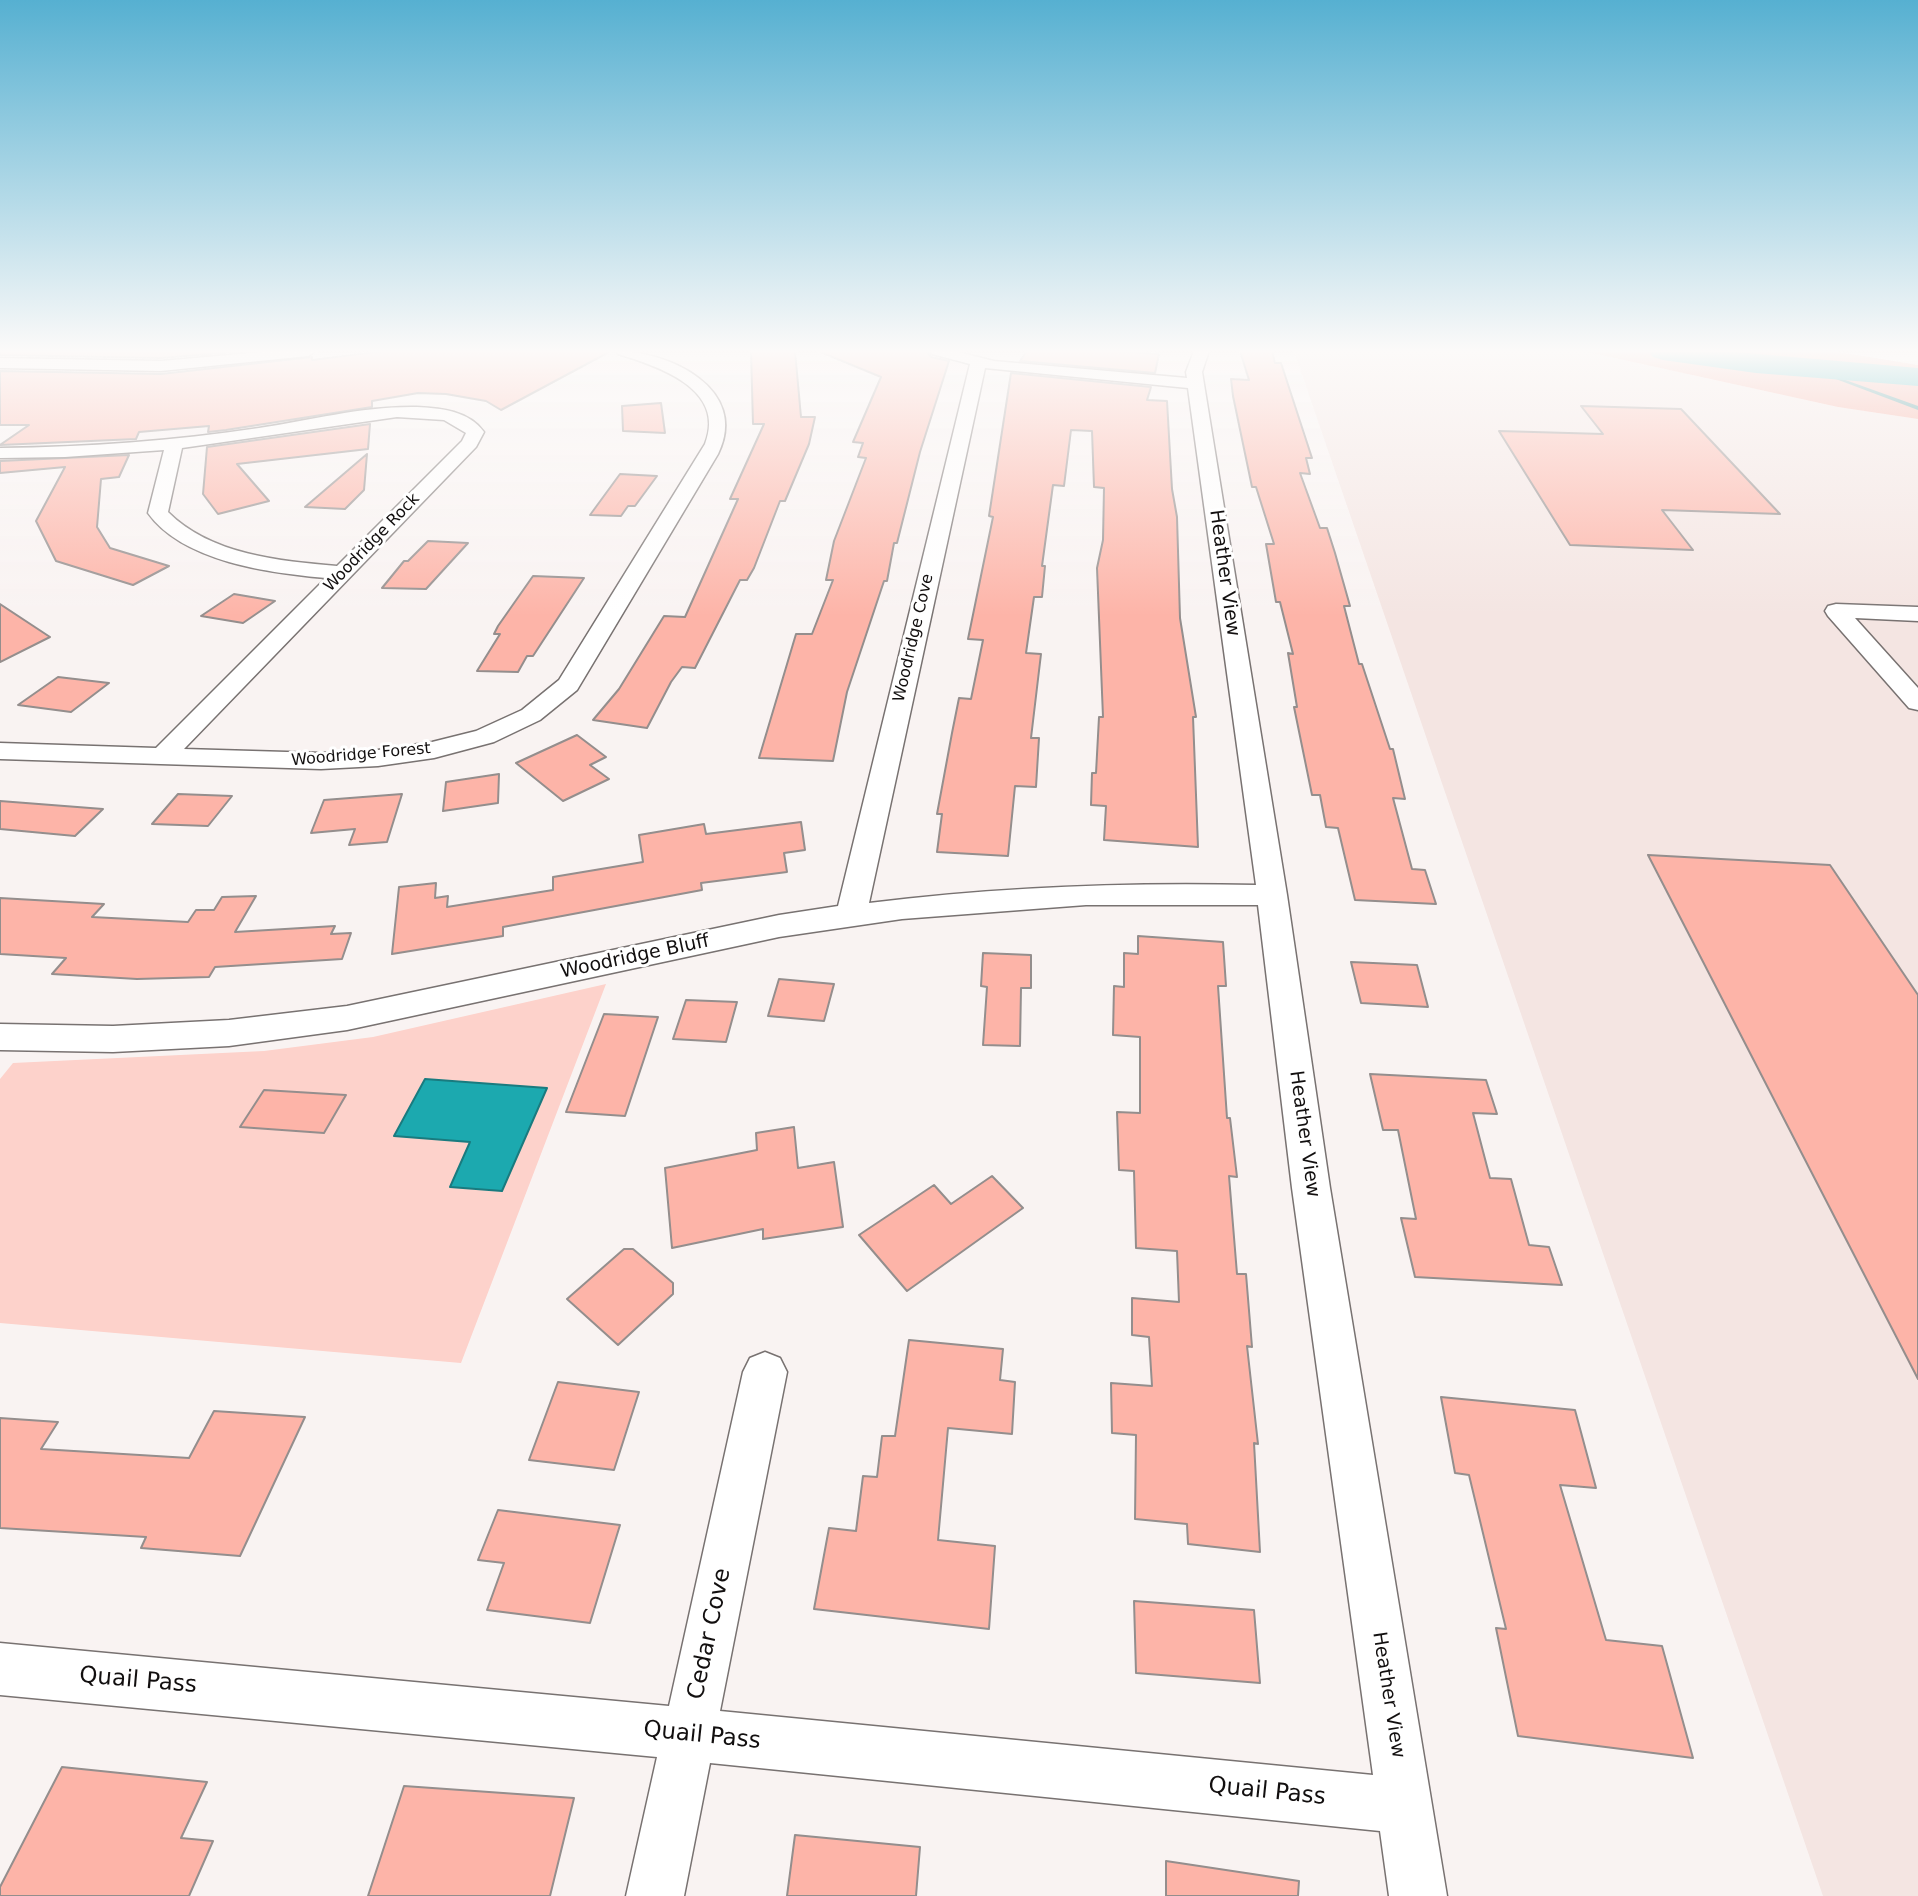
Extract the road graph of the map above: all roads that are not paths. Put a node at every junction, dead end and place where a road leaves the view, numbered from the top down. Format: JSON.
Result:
{"nodes":[{"id":1,"x":205,"y":439,"type":"edge"},
{"id":2,"x":472,"y":439,"type":"edge"},
{"id":3,"x":715,"y":439,"type":"edge"},
{"id":4,"x":960,"y":439,"type":"edge"},
{"id":5,"x":1207,"y":439,"type":"edge"},
{"id":6,"x":174,"y":444,"type":"junction"},
{"id":7,"x":0,"y":453,"type":"edge"},
{"id":8,"x":342,"y":573,"type":"junction"},
{"id":9,"x":1918,"y":614,"type":"edge"},
{"id":10,"x":1918,"y":704,"type":"edge"},
{"id":11,"x":0,"y":751,"type":"edge"},
{"id":12,"x":163,"y":756,"type":"junction"},
{"id":13,"x":1272,"y":895,"type":"junction"},
{"id":14,"x":851,"y":914,"type":"junction"},
{"id":15,"x":0,"y":1037,"type":"edge"},
{"id":16,"x":765,"y":1372,"type":"dead end"},
{"id":17,"x":0,"y":1669,"type":"edge"},
{"id":18,"x":689,"y":1735,"type":"junction"},
{"id":19,"x":1404,"y":1806,"type":"junction"},
{"id":20,"x":654,"y":1896,"type":"edge"},
{"id":21,"x":1418,"y":1896,"type":"edge"}],
"edges":[{"from":1,"to":6,"type":"street","name":"Woodridge Rock"},
{"from":2,"to":8,"type":"street","name":"Woodridge Rock"},
{"from":3,"to":12,"type":"street","name":"Woodridge Forest"},
{"from":4,"to":14,"type":"street","name":"Woodridge Cove"},
{"from":5,"to":13,"type":"street","name":"Heather View"},
{"from":6,"to":7,"type":"street","name":"Woodridge Rock"},
{"from":6,"to":8,"type":"street"},
{"from":8,"to":12,"type":"street","name":"Woodridge Rock"},
{"from":9,"to":10,"type":"street"},
{"from":11,"to":12,"type":"street","name":"Woodridge Forest"},
{"from":13,"to":14,"type":"street","name":"Woodridge Bluff"},
{"from":13,"to":19,"type":"street","name":"Heather View"},
{"from":14,"to":15,"type":"street","name":"Woodridge Bluff"},
{"from":16,"to":18,"type":"street","name":"Cedar Cove"},
{"from":17,"to":18,"type":"street","name":"Quail Pass"},
{"from":18,"to":19,"type":"street","name":"Quail Pass"},
{"from":18,"to":20,"type":"street","name":"Cedar Cove"},
{"from":19,"to":21,"type":"street","name":"Heather View"}]}
